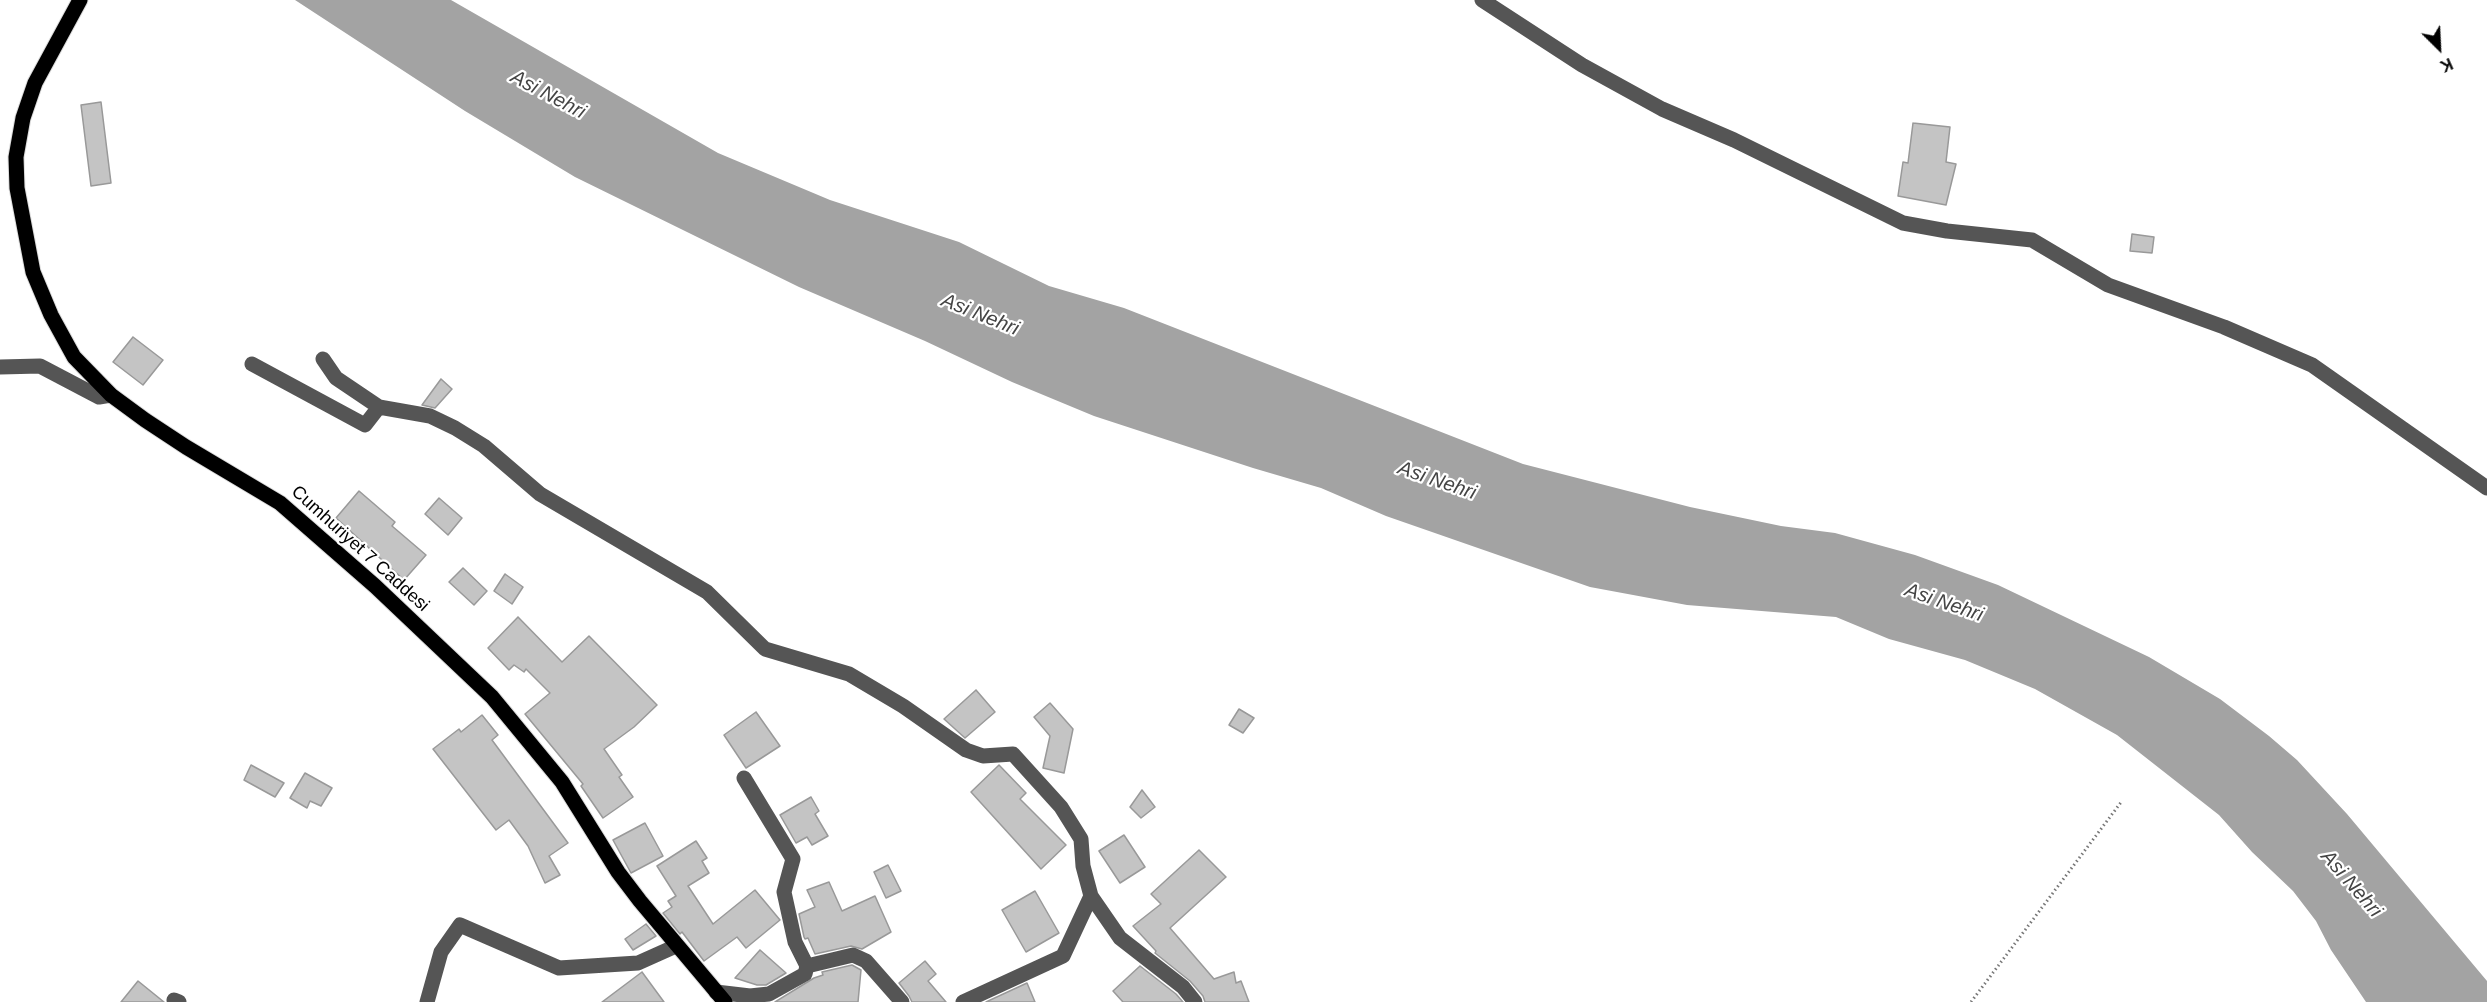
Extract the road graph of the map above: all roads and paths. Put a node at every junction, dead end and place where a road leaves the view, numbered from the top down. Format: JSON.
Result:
{"nodes":[{"id":1,"x":80,"y":0,"type":"edge"},
{"id":2,"x":1482,"y":0,"type":"edge"},
{"id":3,"x":323,"y":359,"type":"dead end"},
{"id":4,"x":252,"y":364,"type":"dead end"},
{"id":5,"x":0,"y":367,"type":"edge"},
{"id":6,"x":111,"y":395,"type":"junction"},
{"id":7,"x":380,"y":407,"type":"junction"},
{"id":8,"x":2487,"y":488,"type":"edge"},
{"id":9,"x":744,"y":778,"type":"dead end"},
{"id":10,"x":2122,"y":801,"type":"dead end"},
{"id":11,"x":1091,"y":896,"type":"junction"},
{"id":12,"x":676,"y":946,"type":"junction"},
{"id":13,"x":807,"y":966,"type":"junction"},
{"id":14,"x":720,"y":997,"type":"edge"},
{"id":15,"x":427,"y":1002,"type":"edge"},
{"id":16,"x":902,"y":1002,"type":"edge"},
{"id":17,"x":963,"y":1002,"type":"edge"},
{"id":18,"x":1195,"y":1002,"type":"edge"},
{"id":19,"x":1971,"y":1002,"type":"edge"}],
"edges":[{"from":1,"to":6,"type":"main road","name":"Cumhuriyet 7 Caddesi"},
{"from":2,"to":8,"type":"street"},
{"from":3,"to":7,"type":"street"},
{"from":4,"to":7,"type":"street"},
{"from":5,"to":6,"type":"street"},
{"from":6,"to":12,"type":"main road","name":"Cumhuriyet 7 Caddesi"},
{"from":7,"to":11,"type":"street"},
{"from":9,"to":13,"type":"street"},
{"from":10,"to":19,"type":"path"},
{"from":11,"to":17,"type":"street"},
{"from":11,"to":18,"type":"street"},
{"from":12,"to":14,"type":"main road","name":"Cumhuriyet 7 Caddesi"},
{"from":12,"to":15,"type":"street"},
{"from":13,"to":14,"type":"street"},
{"from":13,"to":16,"type":"street"}]}
